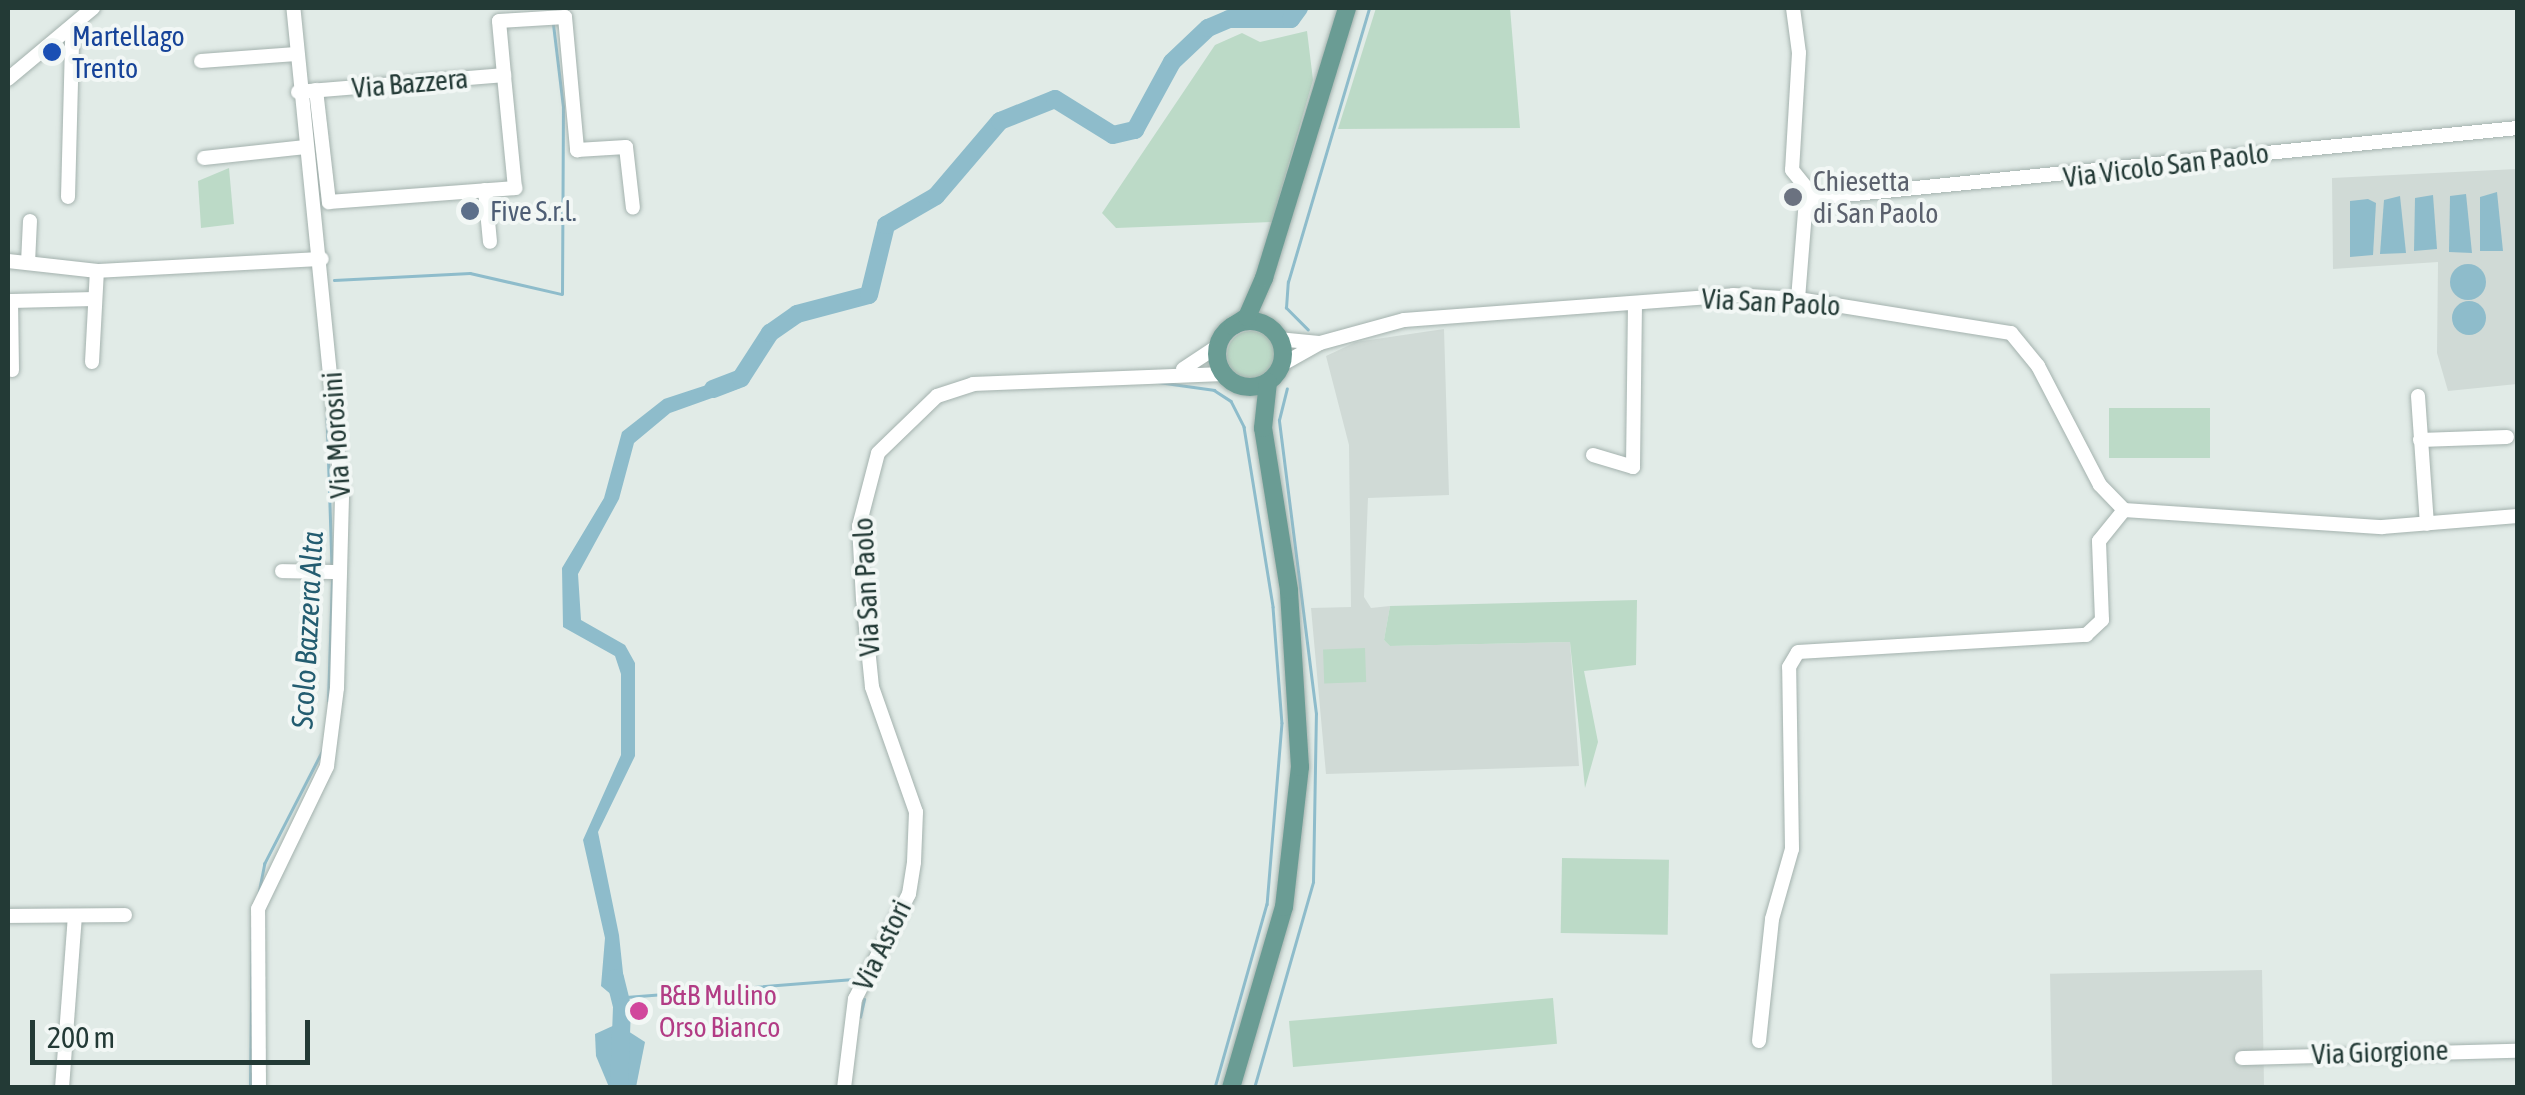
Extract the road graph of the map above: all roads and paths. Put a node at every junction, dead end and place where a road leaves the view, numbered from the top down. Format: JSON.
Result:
{"nodes":[{"id":1,"x":93,"y":8,"type":"edge"},
{"id":2,"x":293,"y":8,"type":"edge"},
{"id":3,"x":1347,"y":8,"type":"edge"},
{"id":4,"x":1793,"y":8,"type":"edge"},
{"id":5,"x":72,"y":38,"type":"dead end"},
{"id":6,"x":296,"y":54,"type":"junction"},
{"id":7,"x":201,"y":61,"type":"dead end"},
{"id":8,"x":504,"y":75,"type":"junction"},
{"id":9,"x":8,"y":79,"type":"edge"},
{"id":10,"x":316,"y":90,"type":"junction"},
{"id":11,"x":298,"y":92,"type":"junction"},
{"id":12,"x":2518,"y":128,"type":"edge"},
{"id":13,"x":305,"y":146,"type":"junction"},
{"id":14,"x":204,"y":158,"type":"dead end"},
{"id":15,"x":486,"y":190,"type":"junction"},
{"id":16,"x":68,"y":197,"type":"dead end"},
{"id":17,"x":1814,"y":198,"type":"junction"},
{"id":18,"x":633,"y":208,"type":"dead end"},
{"id":19,"x":30,"y":222,"type":"dead end"},
{"id":20,"x":490,"y":242,"type":"dead end"},
{"id":21,"x":322,"y":259,"type":"junction"},
{"id":22,"x":8,"y":261,"type":"edge"},
{"id":23,"x":28,"y":264,"type":"junction"},
{"id":24,"x":97,"y":271,"type":"junction"},
{"id":25,"x":1264,"y":278,"type":"junction"},
{"id":26,"x":95,"y":299,"type":"junction"},
{"id":27,"x":1798,"y":299,"type":"junction"},
{"id":28,"x":1635,"y":303,"type":"junction"},
{"id":29,"x":1233,"y":326,"type":"junction"},
{"id":30,"x":1274,"y":334,"type":"junction"},
{"id":31,"x":1320,"y":343,"type":"junction"},
{"id":32,"x":1218,"y":346,"type":"junction"},
{"id":33,"x":92,"y":362,"type":"dead end"},
{"id":34,"x":1281,"y":365,"type":"junction"},
{"id":35,"x":12,"y":370,"type":"dead end"},
{"id":36,"x":1178,"y":371,"type":"junction"},
{"id":37,"x":1223,"y":374,"type":"junction"},
{"id":38,"x":1268,"y":382,"type":"junction"},
{"id":39,"x":1239,"y":386,"type":"junction"},
{"id":40,"x":2418,"y":396,"type":"dead end"},
{"id":41,"x":1262,"y":428,"type":"junction"},
{"id":42,"x":2507,"y":437,"type":"dead end"},
{"id":43,"x":2420,"y":440,"type":"junction"},
{"id":44,"x":1593,"y":455,"type":"dead end"},
{"id":45,"x":2124,"y":510,"type":"junction"},
{"id":46,"x":2518,"y":516,"type":"edge"},
{"id":47,"x":2427,"y":524,"type":"junction"},
{"id":48,"x":282,"y":571,"type":"dead end"},
{"id":49,"x":340,"y":572,"type":"junction"},
{"id":50,"x":914,"y":862,"type":"joint"},
{"id":51,"x":125,"y":915,"type":"dead end"},
{"id":52,"x":8,"y":916,"type":"edge"},
{"id":53,"x":75,"y":916,"type":"junction"},
{"id":54,"x":1759,"y":1041,"type":"dead end"},
{"id":55,"x":2518,"y":1051,"type":"edge"},
{"id":56,"x":2242,"y":1058,"type":"dead end"},
{"id":57,"x":62,"y":1088,"type":"edge"},
{"id":58,"x":259,"y":1088,"type":"edge"},
{"id":59,"x":844,"y":1088,"type":"edge"},
{"id":60,"x":1231,"y":1088,"type":"edge"}],
"edges":[{"from":1,"to":9,"type":"street"},
{"from":2,"to":6,"type":"street","name":"Via Morosini"},
{"from":3,"to":25,"type":"main road"},
{"from":4,"to":17,"type":"street"},
{"from":5,"to":16,"type":"street"},
{"from":6,"to":7,"type":"street"},
{"from":6,"to":11,"type":"street","name":"Via Morosini"},
{"from":8,"to":10,"type":"street","name":"Via Bazzera"},
{"from":8,"to":15,"type":"street","name":"Via Bazzera"},
{"from":8,"to":18,"type":"street","name":"Via Bazzera"},
{"from":10,"to":11,"type":"street","name":"Via Bazzera"},
{"from":10,"to":15,"type":"street","name":"Via Bazzera"},
{"from":11,"to":13,"type":"street","name":"Via Morosini"},
{"from":12,"to":17,"type":"street","name":"Via Vicolo San Paolo"},
{"from":13,"to":14,"type":"street"},
{"from":13,"to":21,"type":"street","name":"Via Morosini"},
{"from":15,"to":20,"type":"street"},
{"from":17,"to":27,"type":"street"},
{"from":19,"to":23,"type":"street"},
{"from":21,"to":24,"type":"street"},
{"from":21,"to":49,"type":"street","name":"Via Morosini"},
{"from":22,"to":23,"type":"street"},
{"from":23,"to":24,"type":"street"},
{"from":24,"to":26,"type":"street"},
{"from":25,"to":29,"type":"main road"},
{"from":25,"to":30,"type":"main road"},
{"from":26,"to":33,"type":"street"},
{"from":26,"to":35,"type":"street"},
{"from":27,"to":28,"type":"street","name":"Via San Paolo"},
{"from":27,"to":45,"type":"street","name":"Via San Paolo"},
{"from":28,"to":31,"type":"street","name":"Via San Paolo"},
{"from":28,"to":44,"type":"street"},
{"from":29,"to":30,"type":"main road"},
{"from":29,"to":32,"type":"main road"},
{"from":30,"to":31,"type":"street","name":"Via San Paolo"},
{"from":30,"to":34,"type":"main road"},
{"from":31,"to":34,"type":"street","name":"Via San Paolo"},
{"from":32,"to":36,"type":"street","name":"Via San Paolo"},
{"from":32,"to":37,"type":"main road"},
{"from":34,"to":38,"type":"main road"},
{"from":36,"to":37,"type":"street","name":"Via San Paolo"},
{"from":36,"to":50,"type":"street","name":"Via San Paolo"},
{"from":37,"to":39,"type":"main road"},
{"from":38,"to":39,"type":"main road"},
{"from":38,"to":41,"type":"main road"},
{"from":39,"to":41,"type":"main road"},
{"from":40,"to":43,"type":"street"},
{"from":41,"to":60,"type":"main road"},
{"from":42,"to":43,"type":"street"},
{"from":43,"to":47,"type":"street"},
{"from":45,"to":47,"type":"street"},
{"from":45,"to":54,"type":"street"},
{"from":46,"to":47,"type":"street"},
{"from":48,"to":49,"type":"street"},
{"from":49,"to":58,"type":"street","name":"Via Morosini"},
{"from":50,"to":59,"type":"street","name":"Via Astori"},
{"from":51,"to":53,"type":"street"},
{"from":52,"to":53,"type":"street"},
{"from":53,"to":57,"type":"street"},
{"from":55,"to":56,"type":"street","name":"Via Giorgione"}]}
